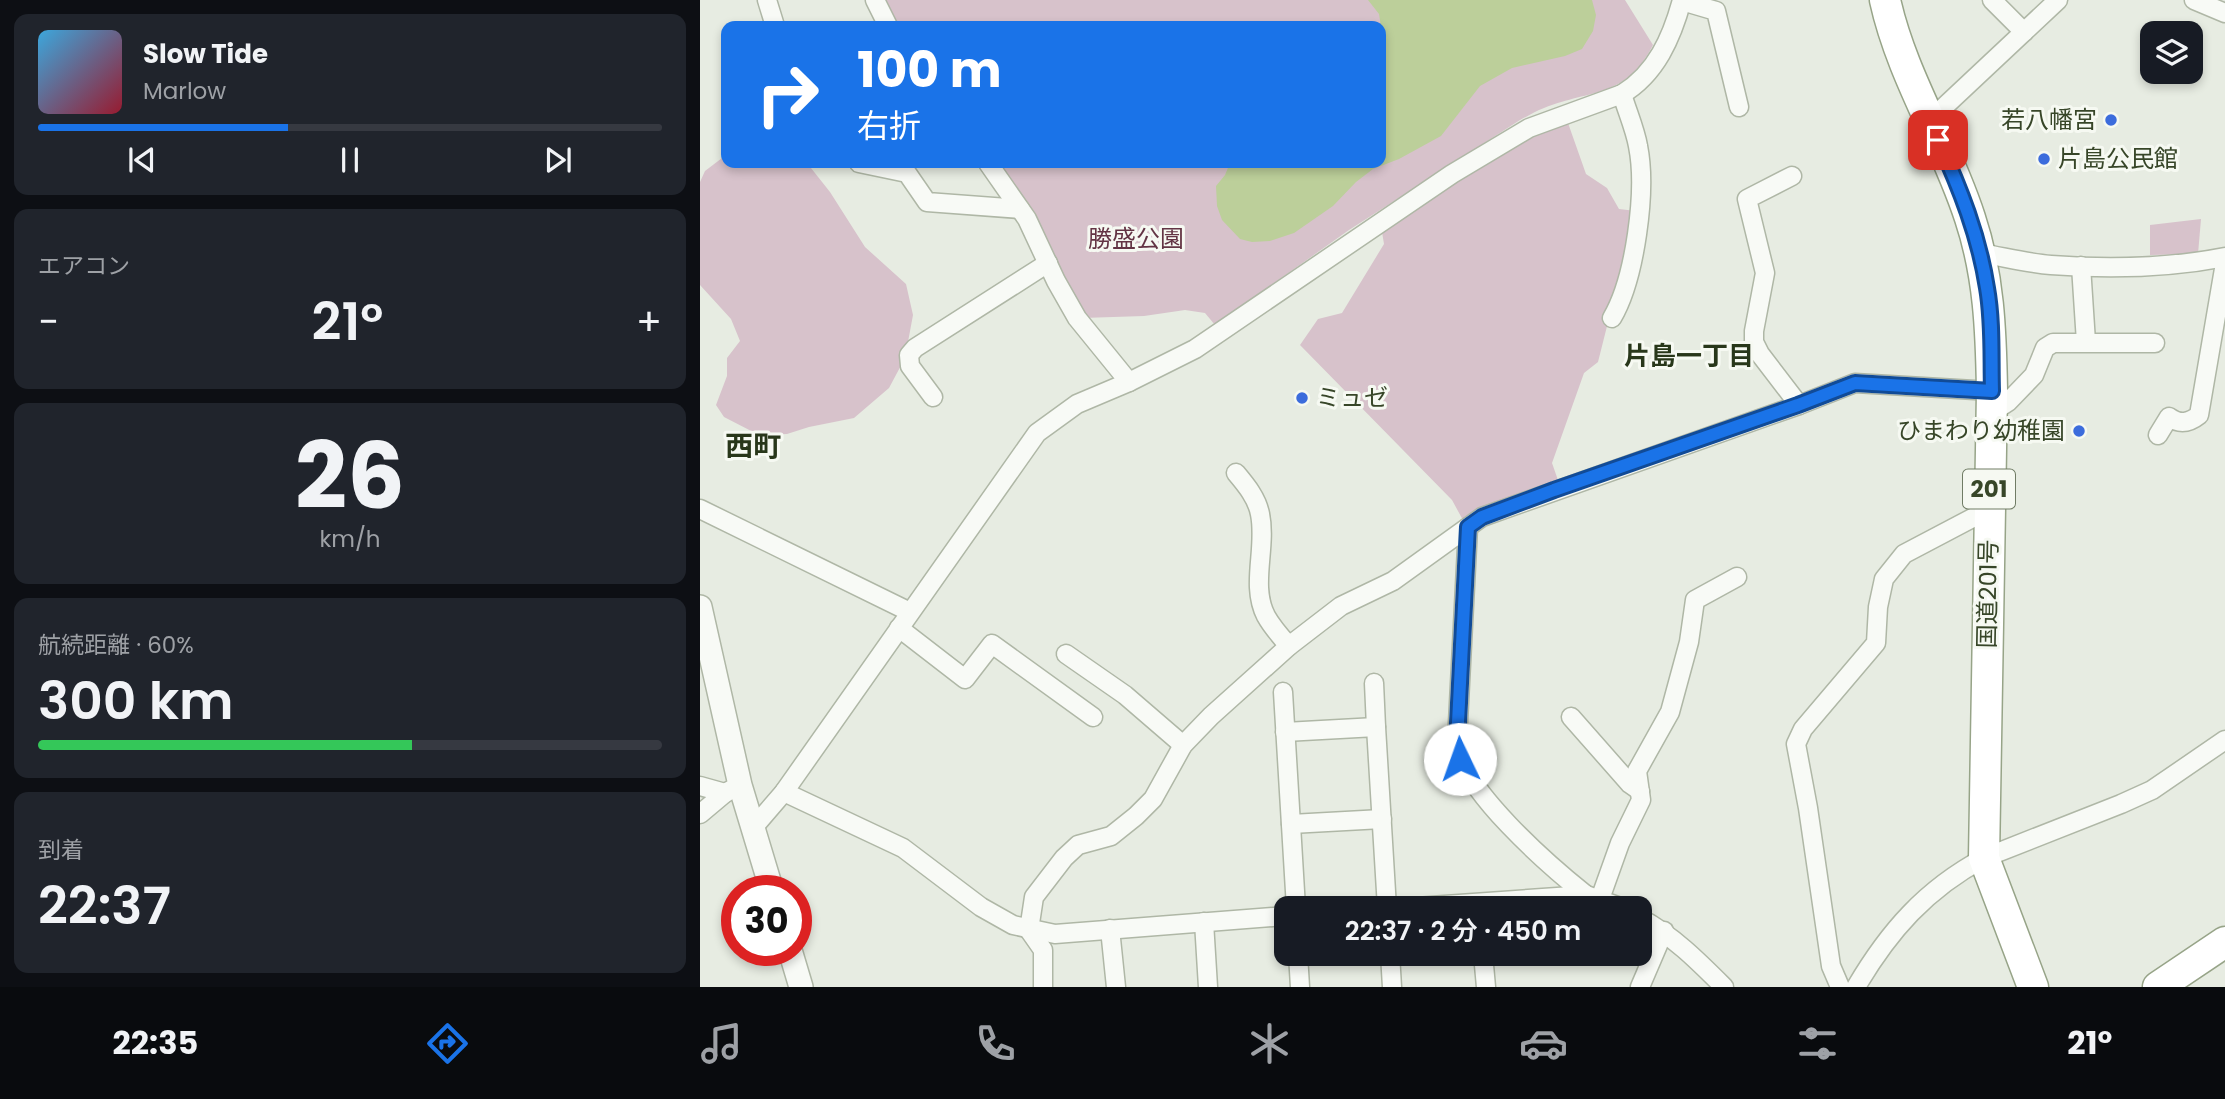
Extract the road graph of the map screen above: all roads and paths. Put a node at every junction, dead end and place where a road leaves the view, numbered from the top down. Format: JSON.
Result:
{"nodes":[{"id":1,"x":767,"y":0,"type":"edge"},
{"id":2,"x":876,"y":0,"type":"edge"},
{"id":3,"x":1885,"y":0,"type":"edge"},
{"id":4,"x":1992,"y":0,"type":"edge"},
{"id":5,"x":2058,"y":0,"type":"edge"},
{"id":6,"x":2194,"y":0,"type":"edge"},
{"id":7,"x":1682,"y":1,"type":"edge"},
{"id":8,"x":2225,"y":13,"type":"edge"},
{"id":9,"x":773,"y":21,"type":"edge"},
{"id":10,"x":886,"y":21,"type":"edge"},
{"id":11,"x":2024,"y":32,"type":"junction"},
{"id":12,"x":1622,"y":94,"type":"junction"},
{"id":13,"x":1739,"y":107,"type":"dead end"},
{"id":14,"x":1929,"y":121,"type":"junction"},
{"id":15,"x":883,"y":168,"type":"edge"},
{"id":16,"x":991,"y":168,"type":"edge"},
{"id":17,"x":1792,"y":176,"type":"dead end"},
{"id":18,"x":1020,"y":209,"type":"junction"},
{"id":19,"x":1980,"y":253,"type":"junction"},
{"id":20,"x":2225,"y":257,"type":"edge"},
{"id":21,"x":1048,"y":263,"type":"junction"},
{"id":22,"x":2225,"y":263,"type":"edge"},
{"id":23,"x":2081,"y":265,"type":"junction"},
{"id":24,"x":1612,"y":318,"type":"dead end"},
{"id":25,"x":2086,"y":342,"type":"junction"},
{"id":26,"x":2155,"y":343,"type":"dead end"},
{"id":27,"x":1129,"y":382,"type":"junction"},
{"id":28,"x":933,"y":397,"type":"dead end"},
{"id":29,"x":1992,"y":402,"type":"junction"},
{"id":30,"x":1798,"y":405,"type":"junction"},
{"id":31,"x":2158,"y":435,"type":"dead end"},
{"id":32,"x":1236,"y":473,"type":"dead end"},
{"id":33,"x":700,"y":509,"type":"edge"},
{"id":34,"x":1989,"y":512,"type":"junction"},
{"id":35,"x":1468,"y":527,"type":"junction"},
{"id":36,"x":1737,"y":577,"type":"dead end"},
{"id":37,"x":700,"y":607,"type":"edge"},
{"id":38,"x":909,"y":612,"type":"junction"},
{"id":39,"x":899,"y":628,"type":"junction"},
{"id":40,"x":1289,"y":646,"type":"junction"},
{"id":41,"x":1066,"y":654,"type":"dead end"},
{"id":42,"x":1374,"y":683,"type":"dead end"},
{"id":43,"x":1283,"y":692,"type":"dead end"},
{"id":44,"x":1093,"y":717,"type":"dead end"},
{"id":45,"x":1571,"y":717,"type":"dead end"},
{"id":46,"x":1376,"y":727,"type":"junction"},
{"id":47,"x":1285,"y":732,"type":"junction"},
{"id":48,"x":2225,"y":740,"type":"edge"},
{"id":49,"x":1182,"y":745,"type":"junction"},
{"id":50,"x":700,"y":786,"type":"edge"},
{"id":51,"x":732,"y":789,"type":"junction"},
{"id":52,"x":1640,"y":791,"type":"junction"},
{"id":53,"x":784,"y":792,"type":"junction"},
{"id":54,"x":700,"y":814,"type":"edge"},
{"id":55,"x":1382,"y":819,"type":"junction"},
{"id":56,"x":1291,"y":824,"type":"junction"},
{"id":57,"x":753,"y":828,"type":"junction"},
{"id":58,"x":1984,"y":858,"type":"junction"},
{"id":59,"x":767,"y":875,"type":"edge"},
{"id":60,"x":1295,"y":896,"type":"edge"},
{"id":61,"x":1386,"y":896,"type":"edge"},
{"id":62,"x":1592,"y":896,"type":"edge"},
{"id":63,"x":1594,"y":896,"type":"edge"},
{"id":64,"x":1274,"y":917,"type":"edge"},
{"id":65,"x":1204,"y":922,"type":"junction"},
{"id":66,"x":1652,"y":924,"type":"edge"},
{"id":67,"x":1110,"y":929,"type":"junction"},
{"id":68,"x":1029,"y":930,"type":"junction"},
{"id":69,"x":1664,"y":931,"type":"junction"},
{"id":70,"x":2225,"y":942,"type":"edge"},
{"id":71,"x":795,"y":966,"type":"edge"},
{"id":72,"x":1299,"y":966,"type":"edge"},
{"id":73,"x":1391,"y":966,"type":"edge"},
{"id":74,"x":1484,"y":966,"type":"edge"},
{"id":75,"x":802,"y":987,"type":"edge"},
{"id":76,"x":1043,"y":987,"type":"edge"},
{"id":77,"x":1116,"y":987,"type":"edge"},
{"id":78,"x":1208,"y":987,"type":"edge"},
{"id":79,"x":1300,"y":987,"type":"edge"},
{"id":80,"x":1392,"y":987,"type":"edge"},
{"id":81,"x":1486,"y":987,"type":"edge"},
{"id":82,"x":1640,"y":987,"type":"edge"},
{"id":83,"x":1724,"y":987,"type":"edge"},
{"id":84,"x":1840,"y":987,"type":"edge"},
{"id":85,"x":1856,"y":987,"type":"edge"},
{"id":86,"x":2033,"y":987,"type":"edge"},
{"id":87,"x":2158,"y":987,"type":"edge"}],
"edges":[{"from":1,"to":9,"type":"street"},
{"from":2,"to":10,"type":"street"},
{"from":3,"to":14,"type":"highway","name":"国道201号","number":"201"},
{"from":4,"to":11,"type":"street"},
{"from":5,"to":11,"type":"street"},
{"from":6,"to":8,"type":"street"},
{"from":7,"to":12,"type":"street"},
{"from":7,"to":13,"type":"street"},
{"from":11,"to":14,"type":"street"},
{"from":12,"to":24,"type":"street"},
{"from":12,"to":27,"type":"street"},
{"from":14,"to":19,"type":"highway","name":"国道201号","number":"201"},
{"from":15,"to":18,"type":"street"},
{"from":16,"to":18,"type":"street"},
{"from":17,"to":30,"type":"street"},
{"from":18,"to":21,"type":"street"},
{"from":19,"to":23,"type":"street"},
{"from":19,"to":29,"type":"highway","name":"国道201号","number":"201"},
{"from":20,"to":23,"type":"street"},
{"from":21,"to":27,"type":"street"},
{"from":21,"to":28,"type":"street"},
{"from":22,"to":31,"type":"street"},
{"from":23,"to":25,"type":"street"},
{"from":25,"to":26,"type":"street"},
{"from":25,"to":29,"type":"street"},
{"from":27,"to":38,"type":"street"},
{"from":29,"to":30,"type":"street"},
{"from":29,"to":34,"type":"highway","name":"国道201号","number":"201"},
{"from":30,"to":35,"type":"street"},
{"from":32,"to":40,"type":"street"},
{"from":33,"to":38,"type":"street"},
{"from":34,"to":58,"type":"highway","name":"国道201号","number":"201"},
{"from":34,"to":84,"type":"street"},
{"from":35,"to":40,"type":"street"},
{"from":35,"to":62,"type":"street"},
{"from":36,"to":52,"type":"street"},
{"from":37,"to":51,"type":"street"},
{"from":38,"to":39,"type":"street"},
{"from":39,"to":44,"type":"street"},
{"from":39,"to":53,"type":"street"},
{"from":40,"to":49,"type":"street"},
{"from":41,"to":49,"type":"street"},
{"from":42,"to":46,"type":"street"},
{"from":43,"to":47,"type":"street"},
{"from":45,"to":52,"type":"street"},
{"from":46,"to":47,"type":"street"},
{"from":46,"to":55,"type":"street"},
{"from":47,"to":56,"type":"street"},
{"from":48,"to":58,"type":"street"},
{"from":49,"to":68,"type":"street"},
{"from":50,"to":51,"type":"street"},
{"from":51,"to":54,"type":"street"},
{"from":51,"to":57,"type":"street"},
{"from":52,"to":63,"type":"street"},
{"from":53,"to":57,"type":"street"},
{"from":53,"to":68,"type":"street"},
{"from":55,"to":56,"type":"street"},
{"from":55,"to":61,"type":"street"},
{"from":56,"to":60,"type":"street"},
{"from":57,"to":59,"type":"street"},
{"from":58,"to":85,"type":"street"},
{"from":58,"to":86,"type":"highway","name":"国道201号","number":"201"},
{"from":64,"to":65,"type":"street"},
{"from":65,"to":67,"type":"street"},
{"from":65,"to":78,"type":"street"},
{"from":66,"to":69,"type":"street"},
{"from":67,"to":68,"type":"street"},
{"from":67,"to":77,"type":"street"},
{"from":68,"to":76,"type":"street"},
{"from":69,"to":82,"type":"street"},
{"from":69,"to":83,"type":"street"},
{"from":70,"to":87,"type":"highway"},
{"from":71,"to":75,"type":"street"},
{"from":72,"to":79,"type":"street"},
{"from":73,"to":80,"type":"street"},
{"from":74,"to":81,"type":"street"}]}
